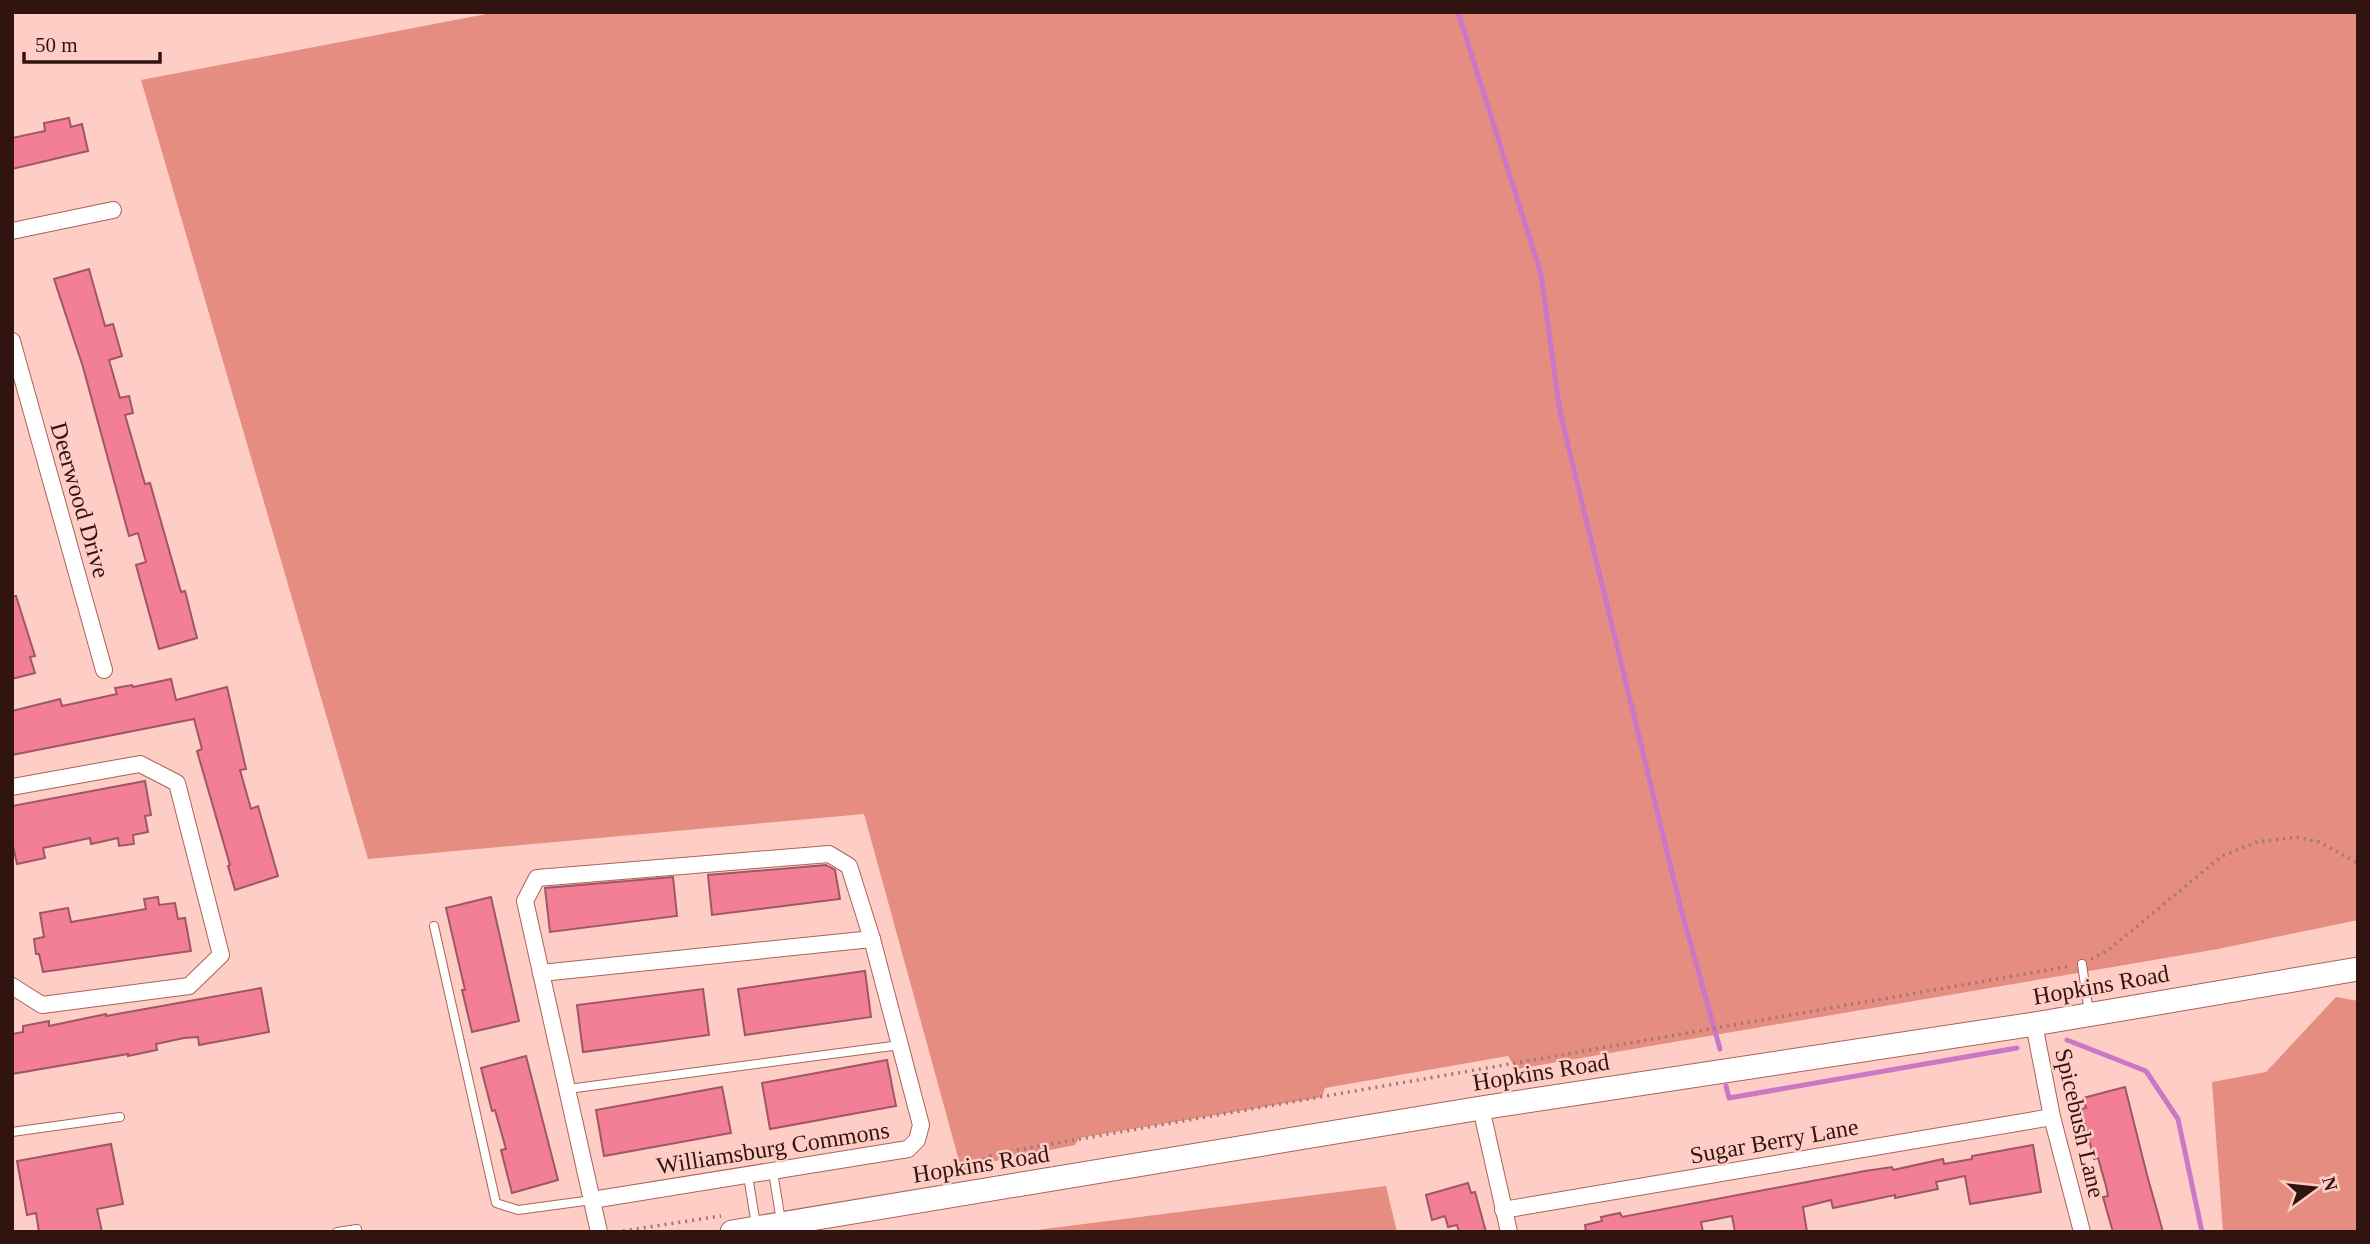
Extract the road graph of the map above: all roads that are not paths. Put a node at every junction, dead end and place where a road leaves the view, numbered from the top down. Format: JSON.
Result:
{"nodes":[{"id":1,"x":113,"y":210,"type":"dead end"},
{"id":2,"x":12,"y":231,"type":"edge"},
{"id":3,"x":12,"y":341,"type":"edge"},
{"id":4,"x":104,"y":670,"type":"dead end"},
{"id":5,"x":12,"y":787,"type":"edge"},
{"id":6,"x":434,"y":926,"type":"dead end"},
{"id":7,"x":872,"y":939,"type":"junction"},
{"id":8,"x":2082,"y":964,"type":"road end"},
{"id":9,"x":2358,"y":968,"type":"edge"},
{"id":10,"x":541,"y":973,"type":"junction"},
{"id":11,"x":12,"y":986,"type":"edge"},
{"id":12,"x":2089,"y":1014,"type":"junction"},
{"id":13,"x":2034,"y":1024,"type":"junction"},
{"id":14,"x":900,"y":1045,"type":"junction"},
{"id":15,"x":568,"y":1089,"type":"junction"},
{"id":16,"x":1481,"y":1108,"type":"junction"},
{"id":17,"x":120,"y":1116,"type":"dead end"},
{"id":18,"x":2052,"y":1117,"type":"junction"},
{"id":19,"x":12,"y":1132,"type":"edge"},
{"id":20,"x":773,"y":1172,"type":"junction"},
{"id":21,"x":748,"y":1176,"type":"junction"},
{"id":22,"x":592,"y":1200,"type":"junction"},
{"id":23,"x":1503,"y":1210,"type":"junction"},
{"id":24,"x":755,"y":1219,"type":"junction"},
{"id":25,"x":782,"y":1224,"type":"junction"},
{"id":26,"x":357,"y":1230,"type":"edge"},
{"id":27,"x":340,"y":1232,"type":"edge"},
{"id":28,"x":599,"y":1232,"type":"edge"},
{"id":29,"x":732,"y":1232,"type":"edge"},
{"id":30,"x":1508,"y":1232,"type":"edge"},
{"id":31,"x":2082,"y":1232,"type":"edge"}],
"edges":[{"from":1,"to":2,"type":"street"},
{"from":3,"to":4,"type":"street","name":"Deerwood Drive"},
{"from":5,"to":11,"type":"street"},
{"from":6,"to":22,"type":"lane"},
{"from":7,"to":10,"type":"street"},
{"from":7,"to":10,"type":"street","name":"Williamsburg Commons"},
{"from":7,"to":14,"type":"street","name":"Williamsburg Commons"},
{"from":8,"to":12,"type":"lane"},
{"from":9,"to":12,"type":"street","name":"Hopkins Road"},
{"from":10,"to":15,"type":"street","name":"Williamsburg Commons"},
{"from":12,"to":13,"type":"street","name":"Hopkins Road"},
{"from":13,"to":16,"type":"street","name":"Hopkins Road"},
{"from":13,"to":18,"type":"street","name":"Spicebush Lane"},
{"from":14,"to":15,"type":"lane"},
{"from":14,"to":20,"type":"street","name":"Williamsburg Commons"},
{"from":15,"to":22,"type":"street","name":"Williamsburg Commons"},
{"from":16,"to":23,"type":"street"},
{"from":16,"to":25,"type":"street","name":"Hopkins Road"},
{"from":17,"to":19,"type":"lane"},
{"from":18,"to":23,"type":"street","name":"Sugar Berry Lane"},
{"from":18,"to":31,"type":"street","name":"Spicebush Lane"},
{"from":20,"to":21,"type":"street","name":"Williamsburg Commons"},
{"from":20,"to":25,"type":"lane"},
{"from":21,"to":22,"type":"street","name":"Williamsburg Commons"},
{"from":21,"to":24,"type":"lane"},
{"from":22,"to":28,"type":"street","name":"Williamsburg Commons"},
{"from":23,"to":30,"type":"street"},
{"from":24,"to":25,"type":"street","name":"Hopkins Road"},
{"from":24,"to":29,"type":"street","name":"Hopkins Road"},
{"from":26,"to":27,"type":"lane"}]}
